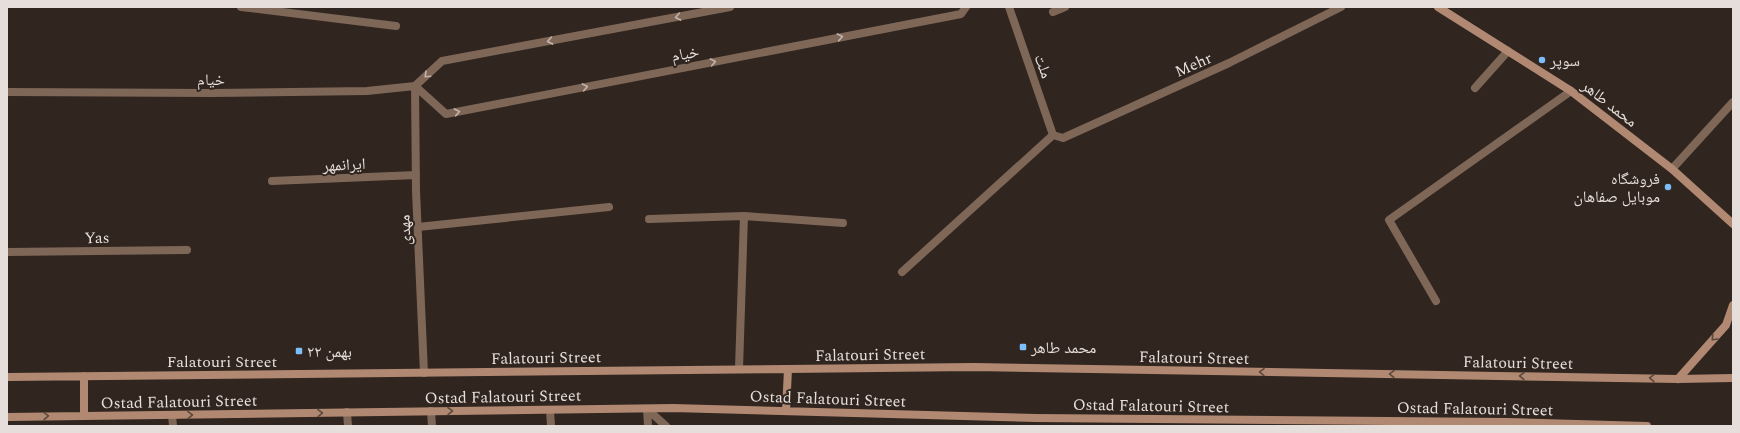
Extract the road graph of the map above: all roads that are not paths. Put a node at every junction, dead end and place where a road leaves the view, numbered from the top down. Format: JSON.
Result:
{"nodes":[{"id":1,"x":241,"y":7,"type":"edge"},
{"id":2,"x":730,"y":7,"type":"edge"},
{"id":3,"x":966,"y":7,"type":"edge"},
{"id":4,"x":1008,"y":7,"type":"edge"},
{"id":5,"x":1065,"y":7,"type":"edge"},
{"id":6,"x":1341,"y":7,"type":"edge"},
{"id":7,"x":1438,"y":7,"type":"edge"},
{"id":8,"x":1053,"y":12,"type":"dead end"},
{"id":9,"x":396,"y":26,"type":"dead end"},
{"id":10,"x":1508,"y":51,"type":"junction"},
{"id":11,"x":415,"y":86,"type":"junction"},
{"id":12,"x":1475,"y":88,"type":"dead end"},
{"id":13,"x":1571,"y":91,"type":"junction"},
{"id":14,"x":7,"y":92,"type":"edge"},
{"id":15,"x":1733,"y":102,"type":"edge"},
{"id":16,"x":1053,"y":135,"type":"junction"},
{"id":17,"x":1672,"y":169,"type":"junction"},
{"id":18,"x":416,"y":175,"type":"junction"},
{"id":19,"x":272,"y":181,"type":"dead end"},
{"id":20,"x":609,"y":207,"type":"dead end"},
{"id":21,"x":744,"y":216,"type":"junction"},
{"id":22,"x":649,"y":219,"type":"dead end"},
{"id":23,"x":843,"y":223,"type":"dead end"},
{"id":24,"x":1733,"y":224,"type":"edge"},
{"id":25,"x":418,"y":228,"type":"junction"},
{"id":26,"x":187,"y":250,"type":"dead end"},
{"id":27,"x":7,"y":252,"type":"edge"},
{"id":28,"x":902,"y":272,"type":"dead end"},
{"id":29,"x":1436,"y":301,"type":"dead end"},
{"id":30,"x":1733,"y":305,"type":"edge"},
{"id":31,"x":788,"y":369,"type":"junction"},
{"id":32,"x":740,"y":370,"type":"junction"},
{"id":33,"x":424,"y":373,"type":"junction"},
{"id":34,"x":84,"y":376,"type":"junction"},
{"id":35,"x":7,"y":377,"type":"edge"},
{"id":36,"x":1733,"y":378,"type":"edge"},
{"id":37,"x":1678,"y":379,"type":"junction"},
{"id":38,"x":647,"y":409,"type":"junction"},
{"id":39,"x":550,"y":410,"type":"junction"},
{"id":40,"x":431,"y":411,"type":"junction"},
{"id":41,"x":786,"y":411,"type":"junction"},
{"id":42,"x":347,"y":412,"type":"junction"},
{"id":43,"x":172,"y":415,"type":"junction"},
{"id":44,"x":84,"y":416,"type":"junction"},
{"id":45,"x":7,"y":417,"type":"edge"},
{"id":46,"x":1335,"y":423,"type":"edge"},
{"id":47,"x":1419,"y":424,"type":"edge"},
{"id":48,"x":173,"y":426,"type":"edge"},
{"id":49,"x":348,"y":426,"type":"edge"},
{"id":50,"x":432,"y":426,"type":"edge"},
{"id":51,"x":551,"y":426,"type":"edge"},
{"id":52,"x":648,"y":426,"type":"edge"},
{"id":53,"x":666,"y":426,"type":"edge"},
{"id":54,"x":1648,"y":426,"type":"edge"}],
"edges":[{"from":1,"to":9,"type":"street"},
{"from":2,"to":11,"type":"street","one_way":true},
{"from":11,"to":3,"type":"street","name":"خیام","one_way":true},
{"from":4,"to":16,"type":"street","name":"ملت"},
{"from":5,"to":8,"type":"street"},
{"from":6,"to":16,"type":"street","name":"Mehr"},
{"from":7,"to":10,"type":"main road","name":"محمد طاهر"},
{"from":10,"to":12,"type":"street"},
{"from":10,"to":13,"type":"main road","name":"محمد طاهر"},
{"from":11,"to":14,"type":"street","name":"خیام"},
{"from":11,"to":18,"type":"street","name":"مهدی"},
{"from":13,"to":17,"type":"main road","name":"محمد طاهر"},
{"from":13,"to":29,"type":"street"},
{"from":15,"to":17,"type":"street"},
{"from":16,"to":28,"type":"street"},
{"from":17,"to":24,"type":"main road","name":"محمد طاهر"},
{"from":18,"to":19,"type":"street","name":"ایرانمهر"},
{"from":18,"to":25,"type":"street","name":"مهدی"},
{"from":20,"to":25,"type":"street"},
{"from":21,"to":22,"type":"street"},
{"from":21,"to":23,"type":"street"},
{"from":21,"to":32,"type":"street"},
{"from":25,"to":33,"type":"street","name":"مهدی"},
{"from":26,"to":27,"type":"street","name":"Yas"},
{"from":30,"to":37,"type":"main road","one_way":true},
{"from":31,"to":32,"type":"main road","name":"Falatouri Street"},
{"from":37,"to":31,"type":"main road","name":"Falatouri Street","one_way":true},
{"from":31,"to":41,"type":"main road"},
{"from":32,"to":33,"type":"main road","name":"Falatouri Street"},
{"from":33,"to":34,"type":"main road","name":"Falatouri Street"},
{"from":34,"to":35,"type":"main road","name":"Falatouri Street"},
{"from":34,"to":44,"type":"main road"},
{"from":36,"to":37,"type":"main road","name":"Falatouri Street"},
{"from":38,"to":39,"type":"main road","name":"Ostad Falatouri Street"},
{"from":38,"to":41,"type":"main road","name":"Ostad Falatouri Street"},
{"from":38,"to":52,"type":"street"},
{"from":38,"to":53,"type":"street"},
{"from":40,"to":39,"type":"main road","name":"Ostad Falatouri Street","one_way":true},
{"from":39,"to":51,"type":"street"},
{"from":40,"to":42,"type":"main road","name":"Ostad Falatouri Street"},
{"from":40,"to":50,"type":"street"},
{"from":41,"to":46,"type":"main road","name":"Ostad Falatouri Street"},
{"from":43,"to":42,"type":"main road","name":"Ostad Falatouri Street","one_way":true},
{"from":42,"to":49,"type":"street"},
{"from":43,"to":44,"type":"main road","name":"Ostad Falatouri Street"},
{"from":43,"to":48,"type":"street"},
{"from":45,"to":44,"type":"main road","name":"Ostad Falatouri Street","one_way":true},
{"from":46,"to":47,"type":"main road","name":"Ostad Falatouri Street"},
{"from":47,"to":54,"type":"main road","name":"Ostad Falatouri Street"}]}
